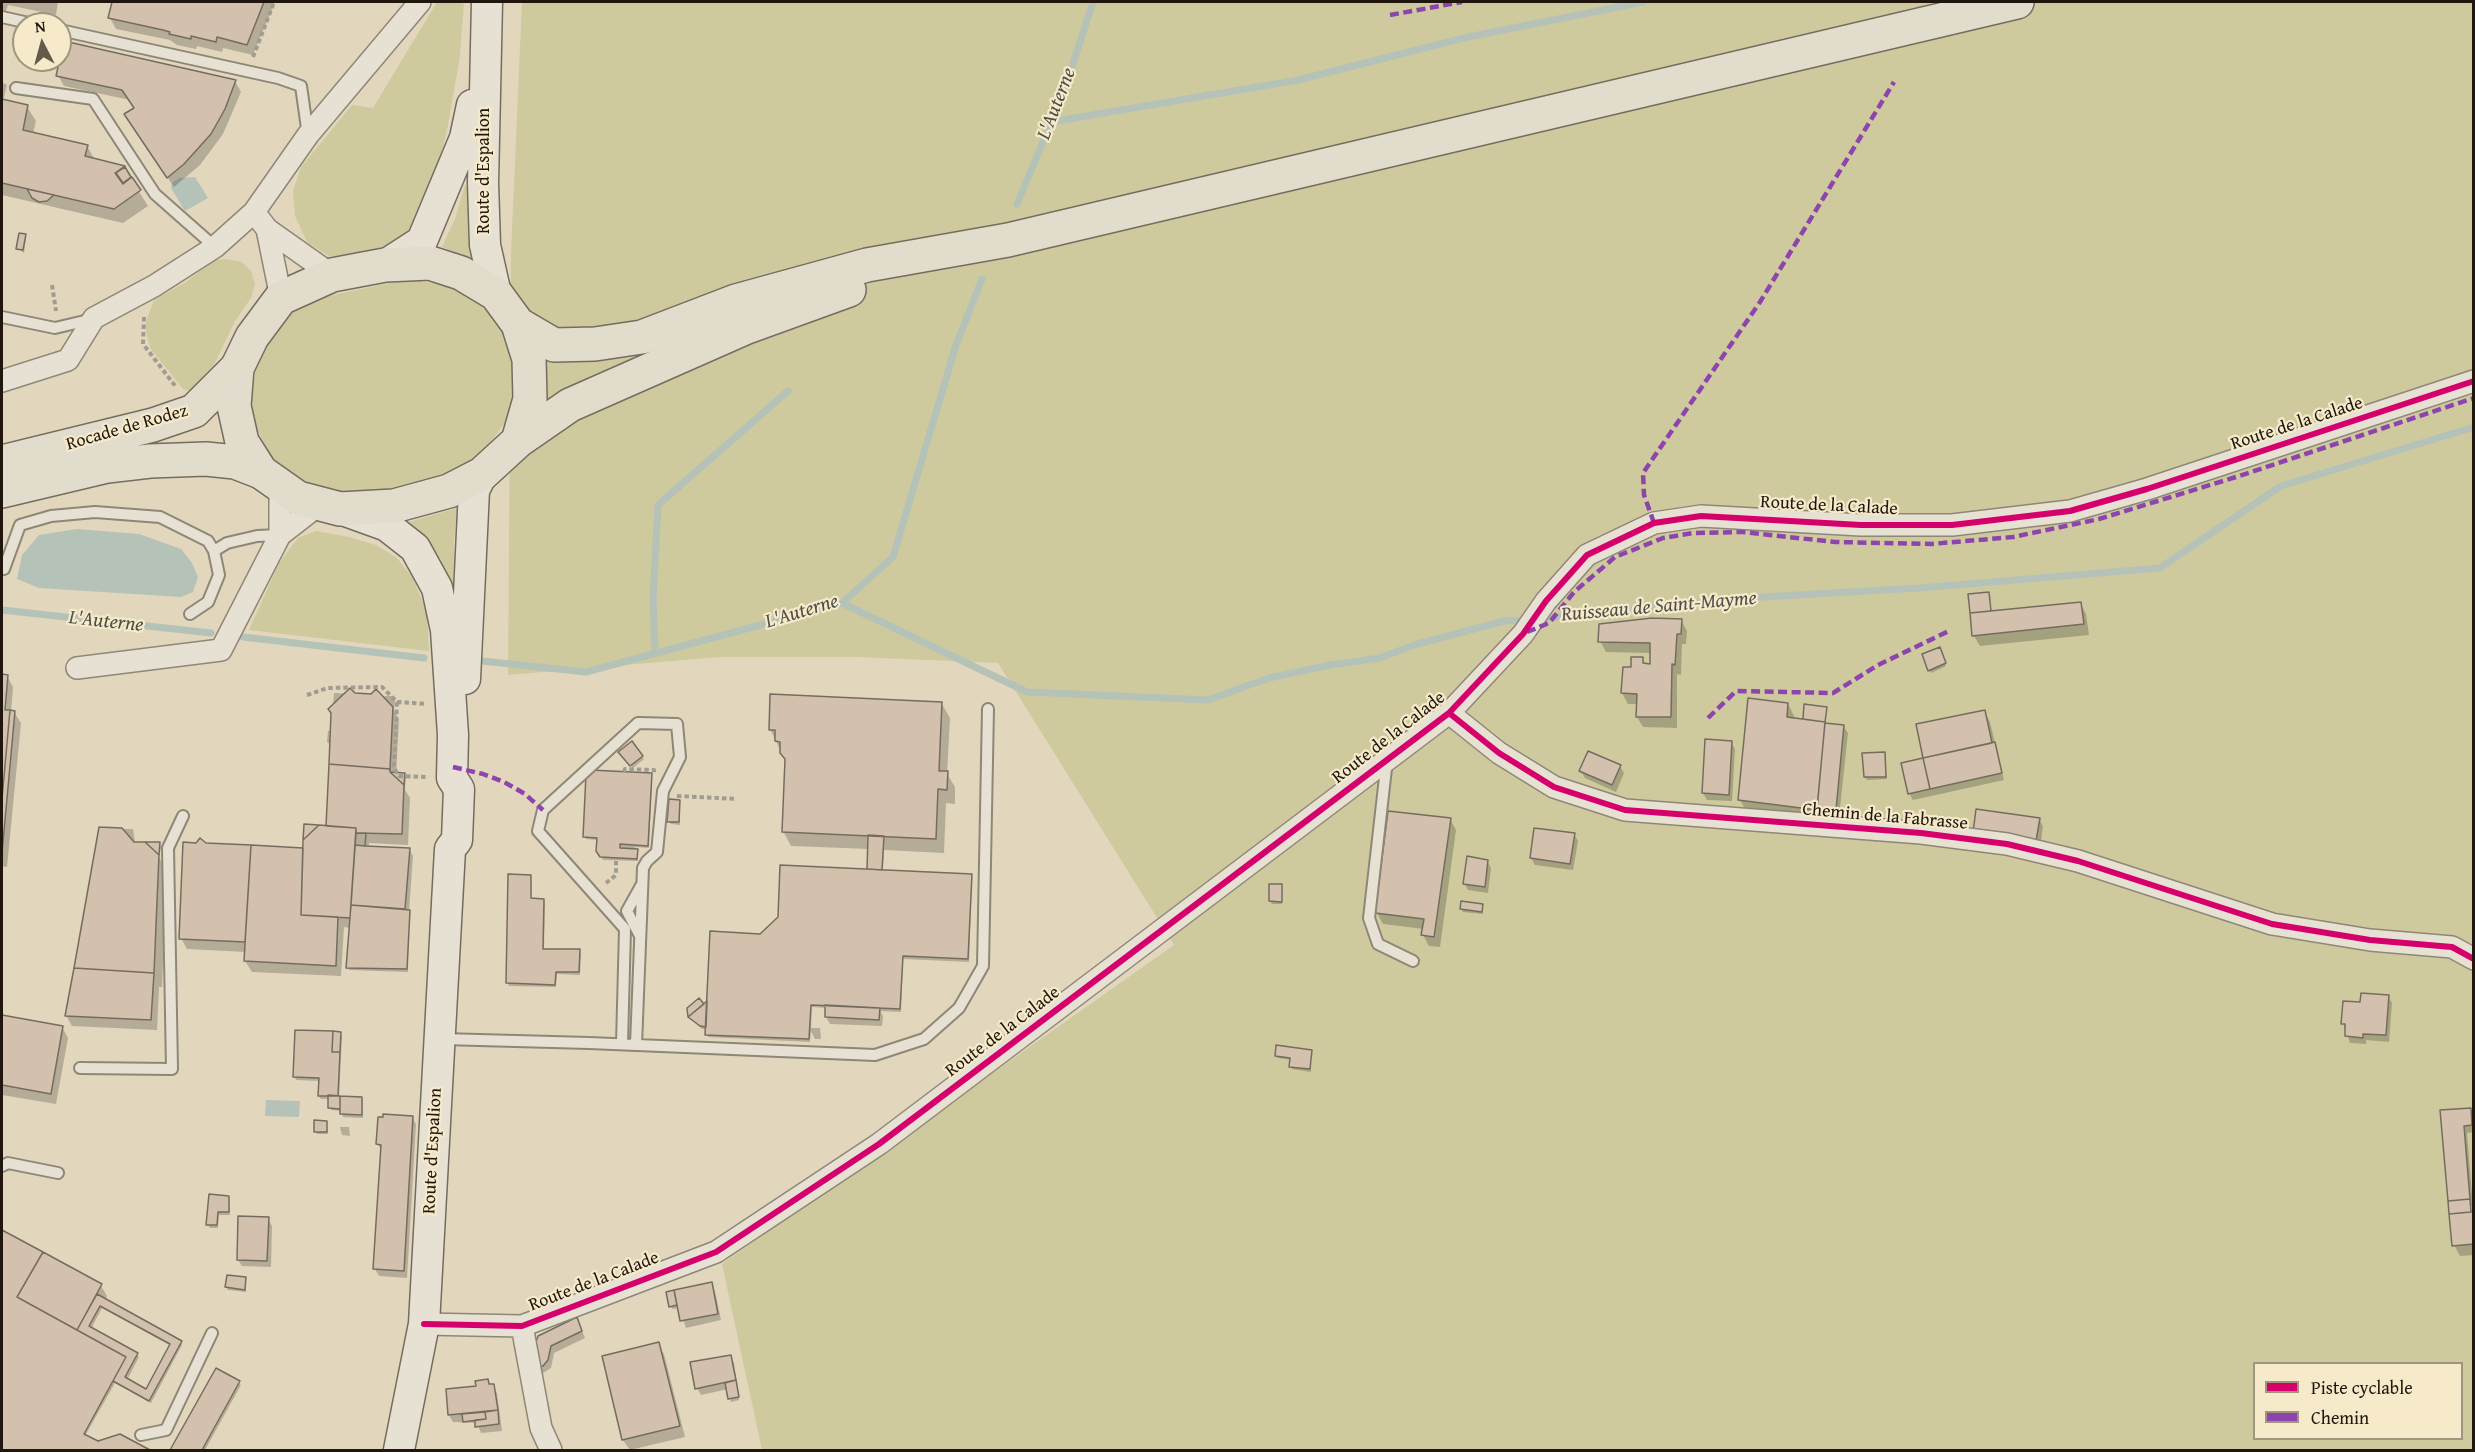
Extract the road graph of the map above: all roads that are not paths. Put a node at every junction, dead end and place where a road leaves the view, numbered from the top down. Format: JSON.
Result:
{"nodes":[{"id":1,"x":420,"y":2,"type":"edge"},
{"id":2,"x":487,"y":2,"type":"edge"},
{"id":3,"x":2017,"y":2,"type":"edge"},
{"id":4,"x":72,"y":33,"type":"edge"},
{"id":5,"x":485,"y":46,"type":"junction"},
{"id":6,"x":16,"y":88,"type":"dead end"},
{"id":7,"x":308,"y":135,"type":"junction"},
{"id":8,"x":254,"y":212,"type":"junction"},
{"id":9,"x":267,"y":229,"type":"junction"},
{"id":10,"x":1008,"y":240,"type":"junction"},
{"id":11,"x":215,"y":247,"type":"junction"},
{"id":12,"x":384,"y":265,"type":"junction"},
{"id":13,"x":332,"y":275,"type":"junction"},
{"id":14,"x":496,"y":294,"type":"junction"},
{"id":15,"x":281,"y":298,"type":"junction"},
{"id":16,"x":2,"y":317,"type":"edge"},
{"id":17,"x":94,"y":318,"type":"junction"},
{"id":18,"x":518,"y":324,"type":"junction"},
{"id":19,"x":237,"y":368,"type":"junction"},
{"id":20,"x":2,"y":381,"type":"edge"},
{"id":21,"x":2474,"y":381,"type":"edge"},
{"id":22,"x":518,"y":441,"type":"junction"},
{"id":23,"x":2,"y":462,"type":"edge"},
{"id":24,"x":482,"y":474,"type":"junction"},
{"id":25,"x":271,"y":479,"type":"junction"},
{"id":26,"x":2,"y":491,"type":"edge"},
{"id":27,"x":330,"y":506,"type":"junction"},
{"id":28,"x":280,"y":535,"type":"junction"},
{"id":29,"x":214,"y":550,"type":"junction"},
{"id":30,"x":4,"y":569,"type":"dead end"},
{"id":31,"x":190,"y":614,"type":"dead end"},
{"id":32,"x":77,"y":668,"type":"dead end"},
{"id":33,"x":988,"y":709,"type":"dead end"},
{"id":34,"x":1449,"y":713,"type":"junction"},
{"id":35,"x":453,"y":735,"type":"junction"},
{"id":36,"x":1387,"y":760,"type":"junction"},
{"id":37,"x":183,"y":816,"type":"dead end"},
{"id":38,"x":2474,"y":959,"type":"edge"},
{"id":39,"x":1413,"y":961,"type":"dead end"},
{"id":40,"x":439,"y":1039,"type":"junction"},
{"id":41,"x":622,"y":1044,"type":"junction"},
{"id":42,"x":636,"y":1045,"type":"junction"},
{"id":43,"x":80,"y":1068,"type":"dead end"},
{"id":44,"x":2,"y":1166,"type":"edge"},
{"id":45,"x":58,"y":1173,"type":"dead end"},
{"id":46,"x":424,"y":1324,"type":"junction"},
{"id":47,"x":522,"y":1326,"type":"junction"},
{"id":48,"x":212,"y":1333,"type":"dead end"},
{"id":49,"x":141,"y":1435,"type":"dead end"},
{"id":50,"x":399,"y":1447,"type":"edge"},
{"id":51,"x":551,"y":1450,"type":"edge"}],
"edges":[{"from":1,"to":7,"type":"street"},
{"from":2,"to":5,"type":"main road","name":"Route d'Espalion"},
{"from":3,"to":10,"type":"main road"},
{"from":4,"to":7,"type":"lane"},
{"from":5,"to":12,"type":"main road","name":"Route d'Espalion"},
{"from":5,"to":14,"type":"main road","name":"Route d'Espalion"},
{"from":6,"to":11,"type":"lane"},
{"from":7,"to":8,"type":"street"},
{"from":8,"to":9,"type":"street"},
{"from":8,"to":11,"type":"street"},
{"from":9,"to":13,"type":"street"},
{"from":9,"to":15,"type":"street"},
{"from":10,"to":18,"type":"main road"},
{"from":10,"to":22,"type":"main road"},
{"from":11,"to":17,"type":"street"},
{"from":12,"to":13,"type":"main road"},
{"from":12,"to":14,"type":"main road"},
{"from":13,"to":15,"type":"main road"},
{"from":14,"to":18,"type":"main road"},
{"from":15,"to":19,"type":"main road"},
{"from":16,"to":17,"type":"lane"},
{"from":17,"to":20,"type":"street"},
{"from":18,"to":22,"type":"main road"},
{"from":19,"to":23,"type":"main road","name":"Rocade de Rodez"},
{"from":19,"to":25,"type":"main road"},
{"from":21,"to":34,"type":"street","name":"Route de la Calade"},
{"from":22,"to":24,"type":"main road"},
{"from":24,"to":27,"type":"main road"},
{"from":24,"to":35,"type":"main road"},
{"from":25,"to":26,"type":"main road","name":"Rocade de Rodez"},
{"from":25,"to":27,"type":"main road","name":"Rocade de Rodez"},
{"from":25,"to":28,"type":"street"},
{"from":27,"to":28,"type":"street"},
{"from":27,"to":35,"type":"main road"},
{"from":28,"to":29,"type":"lane"},
{"from":28,"to":32,"type":"street"},
{"from":29,"to":30,"type":"lane"},
{"from":29,"to":31,"type":"lane"},
{"from":33,"to":42,"type":"lane"},
{"from":34,"to":36,"type":"street","name":"Route de la Calade"},
{"from":34,"to":38,"type":"street","name":"Chemin de la Fabrasse"},
{"from":35,"to":40,"type":"main road","name":"Route d'Espalion"},
{"from":36,"to":39,"type":"lane"},
{"from":36,"to":47,"type":"street","name":"Route de la Calade"},
{"from":37,"to":43,"type":"lane"},
{"from":40,"to":41,"type":"lane"},
{"from":40,"to":46,"type":"main road","name":"Route d'Espalion"},
{"from":41,"to":42,"type":"lane"},
{"from":41,"to":42,"type":"lane"},
{"from":44,"to":45,"type":"lane"},
{"from":46,"to":47,"type":"street","name":"Route de la Calade"},
{"from":46,"to":50,"type":"main road","name":"Route d'Espalion"},
{"from":47,"to":51,"type":"street"},
{"from":48,"to":49,"type":"lane"}]}
